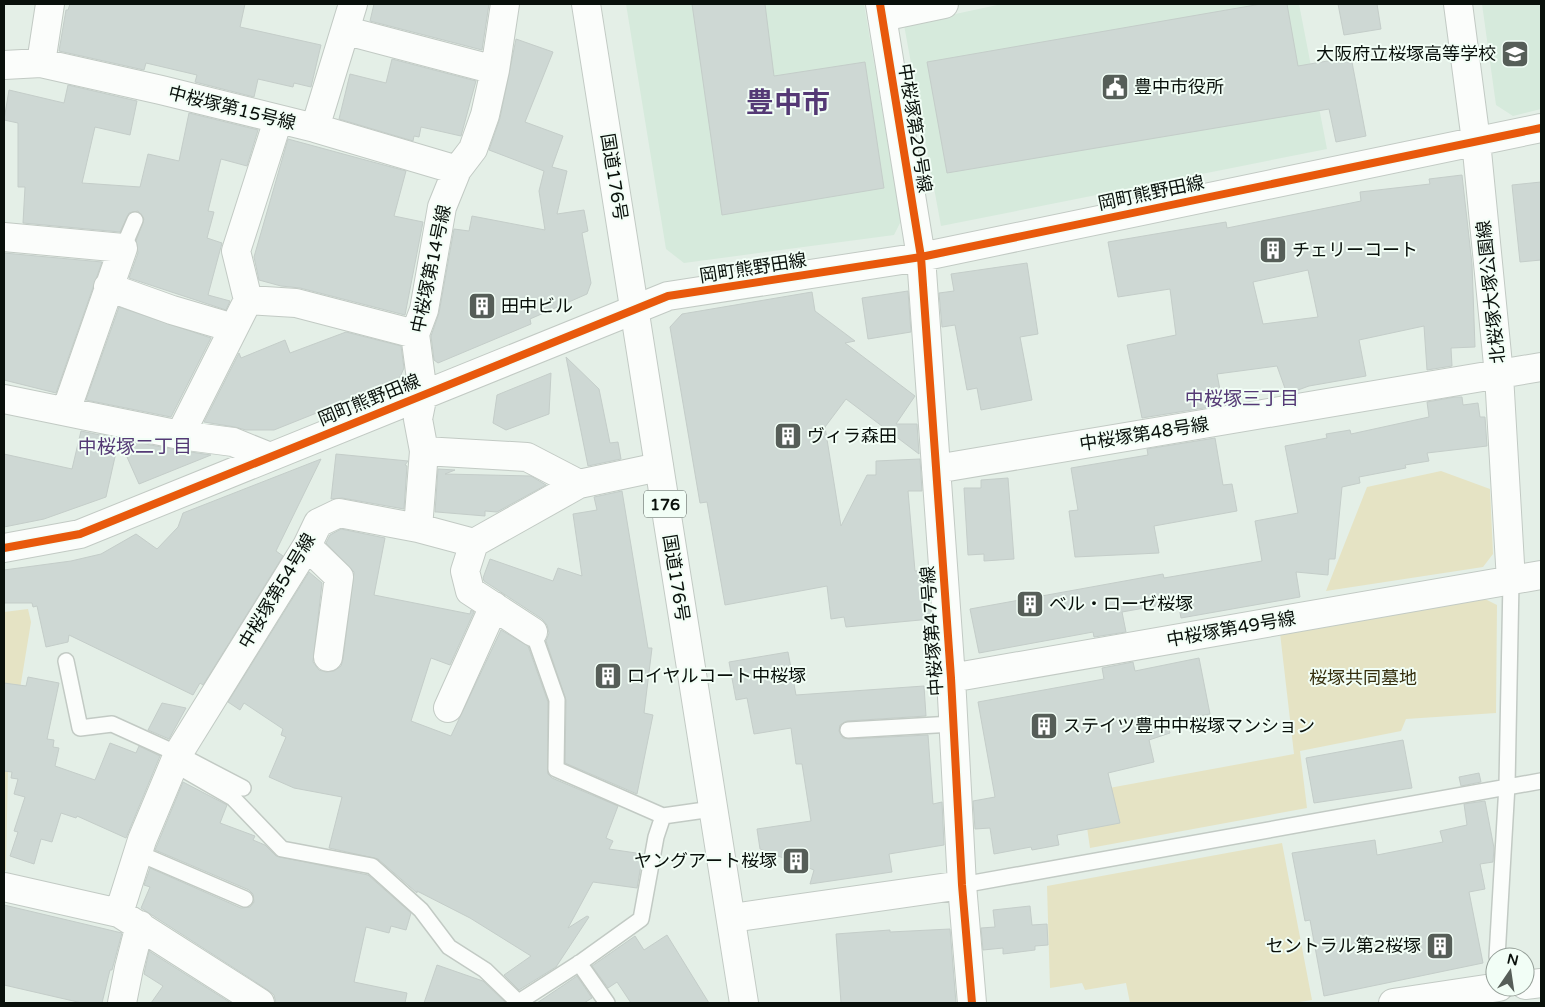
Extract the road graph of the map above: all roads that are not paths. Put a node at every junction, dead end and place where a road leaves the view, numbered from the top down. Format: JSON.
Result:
{"nodes":[{"id":1,"x":50,"y":4,"type":"edge"},
{"id":2,"x":353,"y":4,"type":"edge"},
{"id":3,"x":505,"y":4,"type":"edge"},
{"id":4,"x":586,"y":4,"type":"edge"},
{"id":5,"x":944,"y":4,"type":"edge"},
{"id":6,"x":1458,"y":4,"type":"edge"},
{"id":7,"x":881,"y":11,"type":"edge"},
{"id":8,"x":346,"y":31,"type":"junction"},
{"id":9,"x":40,"y":63,"type":"junction"},
{"id":10,"x":4,"y":65,"type":"edge"},
{"id":11,"x":495,"y":70,"type":"junction"},
{"id":12,"x":278,"y":120,"type":"junction"},
{"id":13,"x":315,"y":128,"type":"junction"},
{"id":14,"x":1541,"y":128,"type":"edge"},
{"id":15,"x":1476,"y":141,"type":"junction"},
{"id":16,"x":458,"y":170,"type":"junction"},
{"id":17,"x":135,"y":220,"type":"dead end"},
{"id":18,"x":4,"y":237,"type":"edge"},
{"id":19,"x":123,"y":248,"type":"junction"},
{"id":20,"x":921,"y":257,"type":"junction"},
{"id":21,"x":108,"y":287,"type":"junction"},
{"id":22,"x":248,"y":300,"type":"junction"},
{"id":23,"x":635,"y":309,"type":"junction"},
{"id":24,"x":233,"y":328,"type":"junction"},
{"id":25,"x":415,"y":334,"type":"junction"},
{"id":26,"x":1541,"y":367,"type":"edge"},
{"id":27,"x":1499,"y":375,"type":"junction"},
{"id":28,"x":423,"y":394,"type":"junction"},
{"id":29,"x":4,"y":399,"type":"edge"},
{"id":30,"x":66,"y":411,"type":"junction"},
{"id":31,"x":180,"y":435,"type":"junction"},
{"id":32,"x":424,"y":451,"type":"junction"},
{"id":33,"x":270,"y":458,"type":"junction"},
{"id":34,"x":659,"y":467,"type":"junction"},
{"id":35,"x":936,"y":469,"type":"junction"},
{"id":36,"x":579,"y":484,"type":"junction"},
{"id":37,"x":418,"y":528,"type":"junction"},
{"id":38,"x":474,"y":543,"type":"junction"},
{"id":39,"x":307,"y":546,"type":"junction"},
{"id":40,"x":4,"y":548,"type":"edge"},
{"id":41,"x":1541,"y":575,"type":"edge"},
{"id":42,"x":1511,"y":581,"type":"junction"},
{"id":43,"x":494,"y":606,"type":"junction"},
{"id":44,"x":533,"y":632,"type":"joint"},
{"id":45,"x":328,"y":657,"type":"dead end"},
{"id":46,"x":66,"y":661,"type":"dead end"},
{"id":47,"x":951,"y":678,"type":"junction"},
{"id":48,"x":448,"y":708,"type":"dead end"},
{"id":49,"x":954,"y":724,"type":"junction"},
{"id":50,"x":848,"y":730,"type":"dead end"},
{"id":51,"x":176,"y":759,"type":"junction"},
{"id":52,"x":1541,"y":781,"type":"edge"},
{"id":53,"x":1506,"y":785,"type":"junction"},
{"id":54,"x":243,"y":788,"type":"dead end"},
{"id":55,"x":712,"y":809,"type":"junction"},
{"id":56,"x":663,"y":816,"type":"junction"},
{"id":57,"x":138,"y":853,"type":"junction"},
{"id":58,"x":962,"y":885,"type":"junction"},
{"id":59,"x":4,"y":887,"type":"edge"},
{"id":60,"x":246,"y":899,"type":"dead end"},
{"id":61,"x":732,"y":918,"type":"junction"},
{"id":62,"x":130,"y":919,"type":"junction"},
{"id":63,"x":1498,"y":947,"type":"edge"},
{"id":64,"x":579,"y":964,"type":"junction"},
{"id":65,"x":1485,"y":989,"type":"edge"},
{"id":66,"x":122,"y":1003,"type":"edge"},
{"id":67,"x":260,"y":1003,"type":"edge"},
{"id":68,"x":517,"y":1003,"type":"edge"},
{"id":69,"x":607,"y":1003,"type":"edge"},
{"id":70,"x":744,"y":1003,"type":"edge"},
{"id":71,"x":972,"y":1003,"type":"edge"},
{"id":72,"x":1393,"y":1003,"type":"edge"}],
"edges":[{"from":1,"to":9,"type":"main road"},
{"from":2,"to":8,"type":"main road"},
{"from":3,"to":11,"type":"main road","name":"中桜塚第14号線"},
{"from":4,"to":23,"type":"main road","name":"国道176号","number":"176"},
{"from":5,"to":7,"type":"main road"},
{"from":6,"to":15,"type":"main road","name":"北桜塚大塚公園線"},
{"from":7,"to":20,"type":"main road","name":"中桜塚第20号線"},
{"from":8,"to":11,"type":"main road"},
{"from":8,"to":13,"type":"main road"},
{"from":9,"to":10,"type":"main road","name":"中桜塚第15号線"},
{"from":9,"to":12,"type":"main road","name":"中桜塚第15号線"},
{"from":11,"to":16,"type":"main road","name":"中桜塚第14号線"},
{"from":12,"to":13,"type":"main road","name":"中桜塚第15号線"},
{"from":12,"to":22,"type":"main road"},
{"from":13,"to":16,"type":"main road","name":"中桜塚第15号線"},
{"from":14,"to":15,"type":"main road","name":"岡町熊野田線"},
{"from":15,"to":20,"type":"main road","name":"岡町熊野田線"},
{"from":15,"to":27,"type":"main road","name":"北桜塚大塚公園線"},
{"from":16,"to":25,"type":"main road","name":"中桜塚第14号線"},
{"from":17,"to":19,"type":"lane"},
{"from":18,"to":19,"type":"main road"},
{"from":19,"to":21,"type":"main road"},
{"from":20,"to":23,"type":"main road","name":"岡町熊野田線"},
{"from":20,"to":35,"type":"main road","name":"中桜塚第47号線"},
{"from":21,"to":24,"type":"main road"},
{"from":21,"to":30,"type":"main road"},
{"from":22,"to":24,"type":"main road"},
{"from":22,"to":25,"type":"main road"},
{"from":23,"to":28,"type":"main road","name":"岡町熊野田線"},
{"from":23,"to":34,"type":"main road","name":"国道176号","number":"176"},
{"from":24,"to":31,"type":"main road"},
{"from":25,"to":28,"type":"main road","name":"中桜塚第14号線"},
{"from":26,"to":27,"type":"main road","name":"中桜塚第48号線"},
{"from":27,"to":35,"type":"main road","name":"中桜塚第48号線"},
{"from":27,"to":42,"type":"main road","name":"北桜塚大塚公園線"},
{"from":28,"to":32,"type":"main road","name":"中桜塚第14号線"},
{"from":28,"to":33,"type":"main road","name":"岡町熊野田線"},
{"from":29,"to":30,"type":"main road"},
{"from":30,"to":31,"type":"main road"},
{"from":31,"to":33,"type":"main road"},
{"from":32,"to":36,"type":"main road"},
{"from":32,"to":37,"type":"main road","name":"中桜塚第14号線"},
{"from":33,"to":40,"type":"main road","name":"岡町熊野田線"},
{"from":34,"to":36,"type":"main road"},
{"from":34,"to":55,"type":"main road","name":"国道176号","number":"176"},
{"from":35,"to":47,"type":"main road","name":"中桜塚第47号線"},
{"from":36,"to":38,"type":"main road"},
{"from":37,"to":38,"type":"main road","name":"中桜塚第54号線"},
{"from":37,"to":39,"type":"main road","name":"中桜塚第54号線"},
{"from":38,"to":43,"type":"main road"},
{"from":39,"to":45,"type":"main road"},
{"from":39,"to":51,"type":"main road","name":"中桜塚第54号線"},
{"from":41,"to":42,"type":"main road","name":"中桜塚第49号線"},
{"from":42,"to":47,"type":"main road","name":"中桜塚第49号線"},
{"from":42,"to":53,"type":"lane"},
{"from":43,"to":44,"type":"main road"},
{"from":43,"to":48,"type":"main road"},
{"from":44,"to":56,"type":"lane"},
{"from":46,"to":51,"type":"lane"},
{"from":47,"to":49,"type":"main road","name":"中桜塚第47号線"},
{"from":49,"to":50,"type":"lane"},
{"from":49,"to":58,"type":"main road","name":"中桜塚第47号線"},
{"from":51,"to":54,"type":"lane"},
{"from":51,"to":57,"type":"main road","name":"中桜塚第54号線"},
{"from":51,"to":68,"type":"lane"},
{"from":52,"to":53,"type":"lane"},
{"from":53,"to":58,"type":"lane"},
{"from":53,"to":63,"type":"lane"},
{"from":55,"to":56,"type":"lane"},
{"from":55,"to":61,"type":"main road","name":"国道176号","number":"176"},
{"from":56,"to":64,"type":"lane"},
{"from":57,"to":60,"type":"lane"},
{"from":57,"to":62,"type":"main road","name":"中桜塚第54号線"},
{"from":58,"to":61,"type":"main road"},
{"from":58,"to":71,"type":"main road","name":"中桜塚第47号線"},
{"from":59,"to":62,"type":"main road"},
{"from":61,"to":70,"type":"main road","name":"国道176号","number":"176"},
{"from":62,"to":66,"type":"main road","name":"中桜塚第54号線"},
{"from":62,"to":67,"type":"main road"},
{"from":64,"to":68,"type":"lane"},
{"from":64,"to":69,"type":"lane"},
{"from":65,"to":72,"type":"main road"}]}
